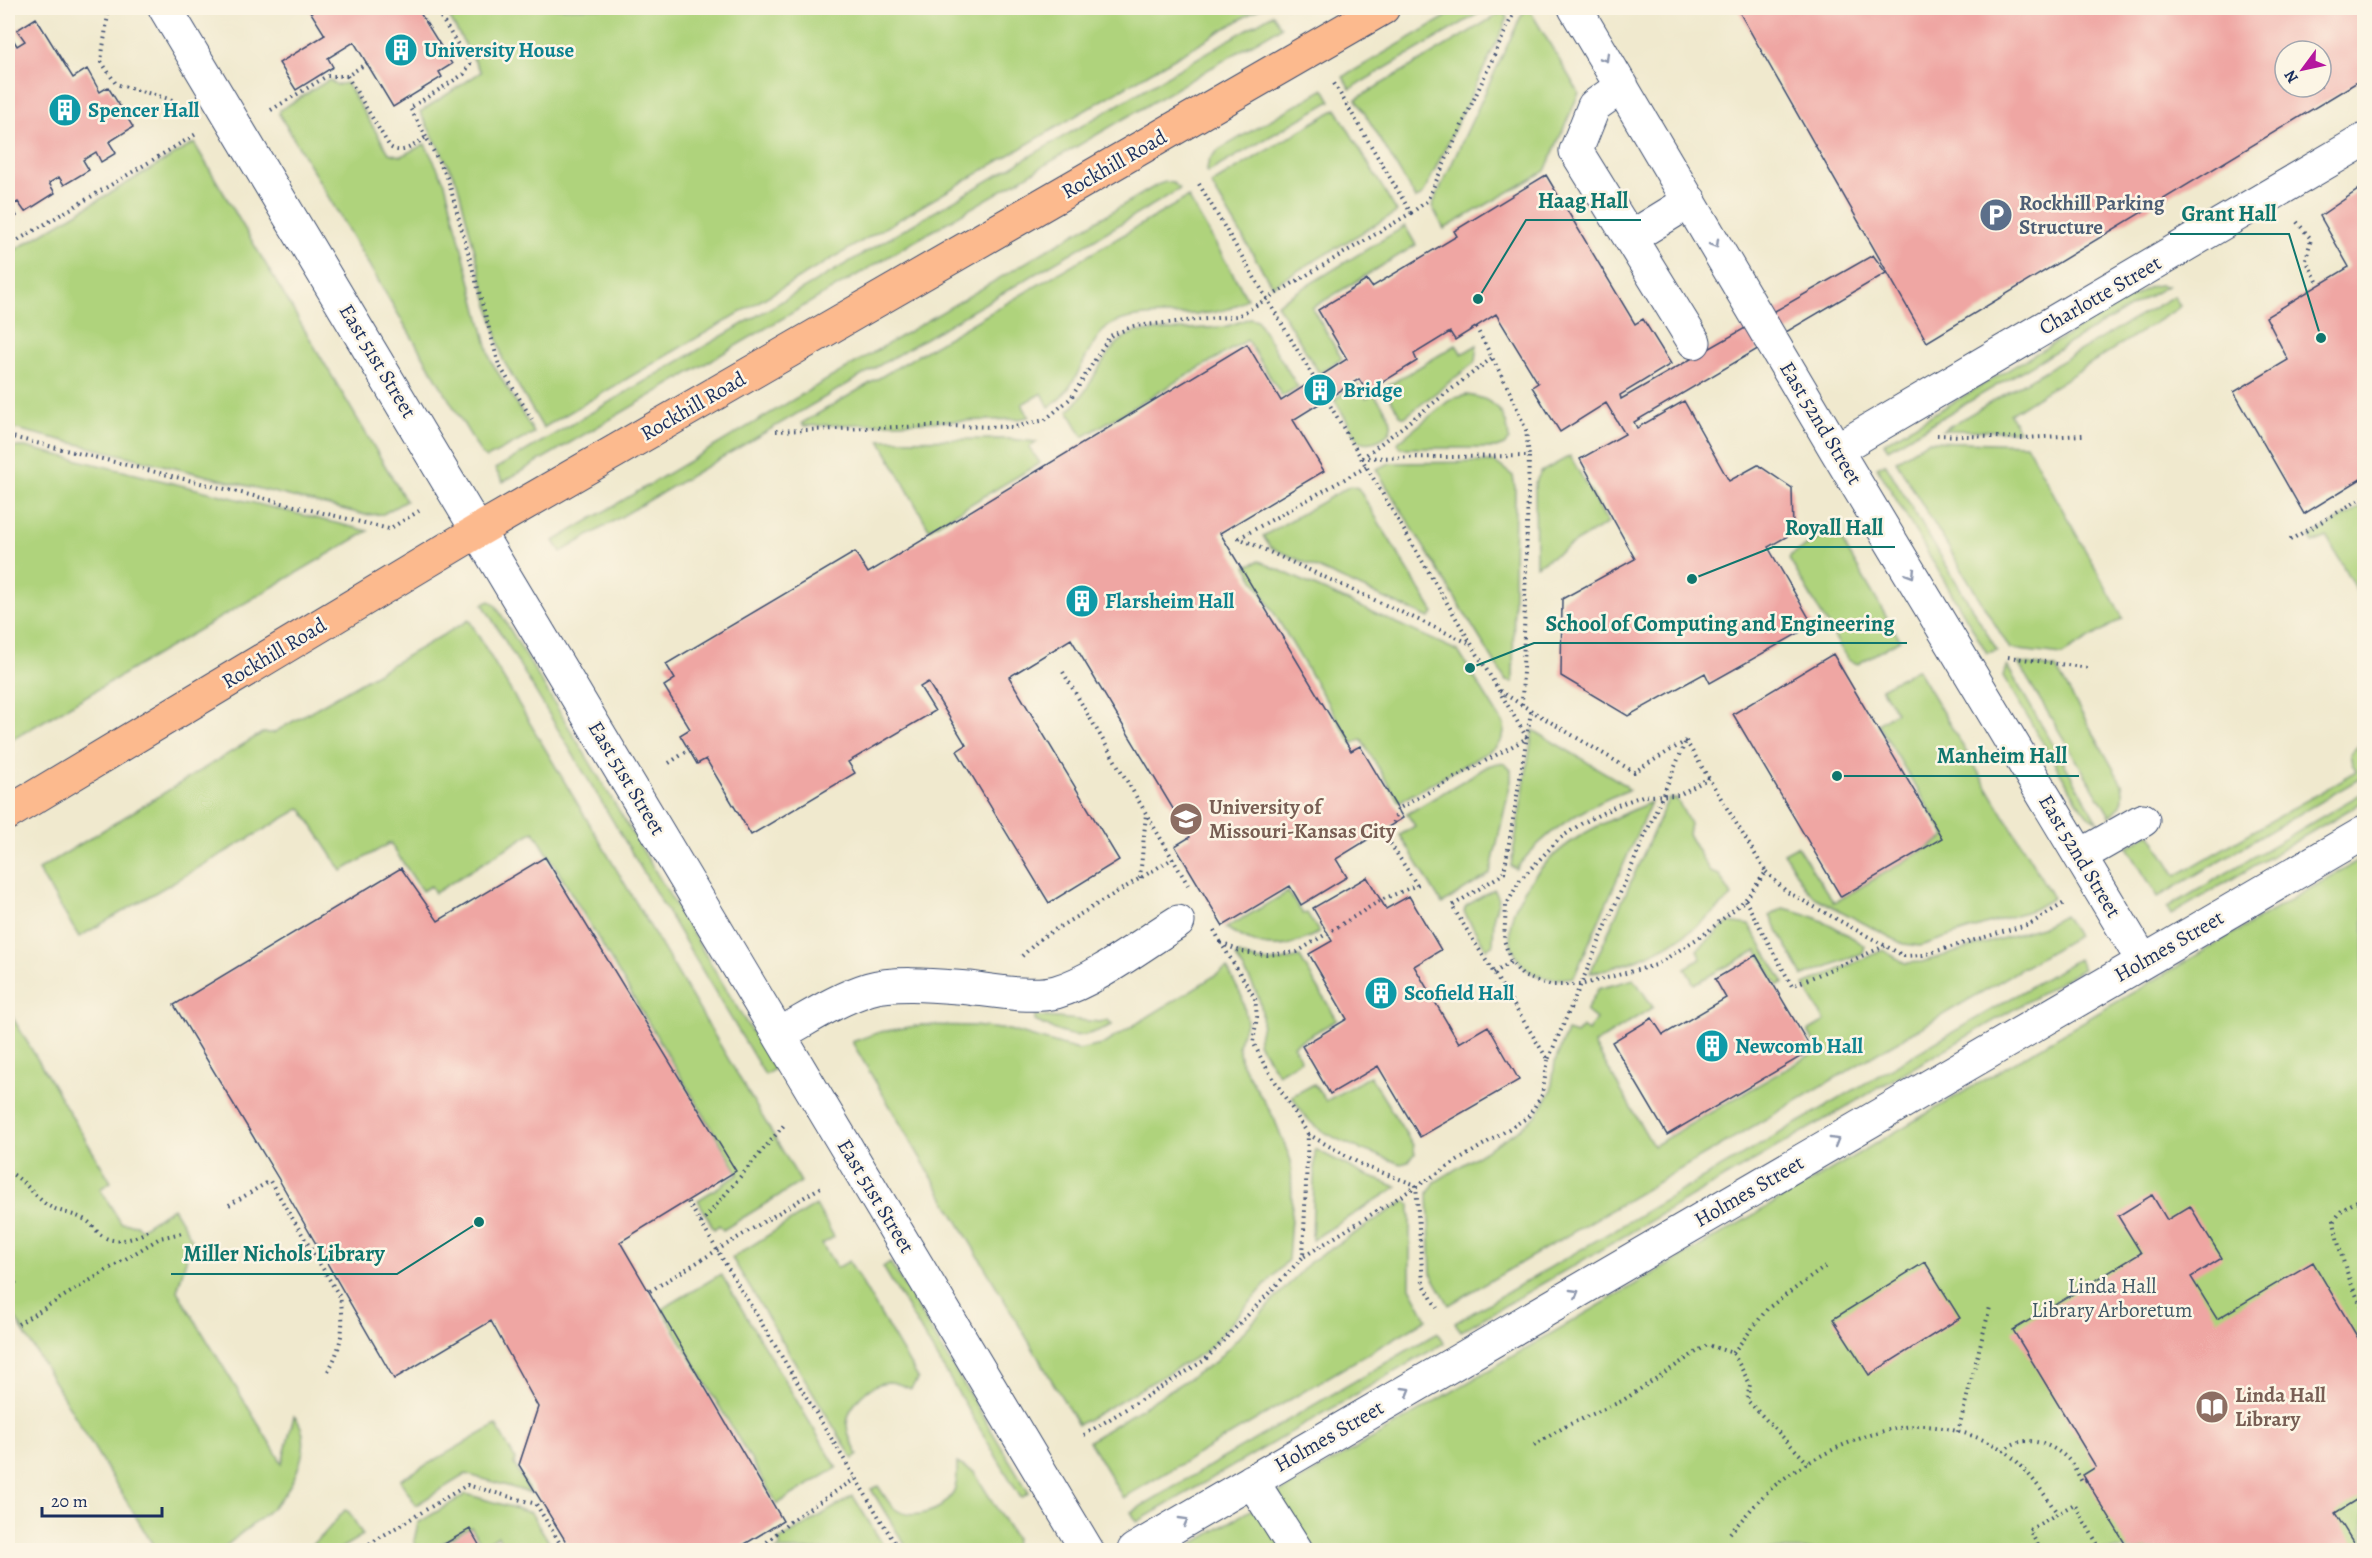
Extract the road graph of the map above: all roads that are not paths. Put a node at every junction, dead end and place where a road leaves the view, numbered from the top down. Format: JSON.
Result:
{"nodes":[{"id":1,"x":165,"y":8,"type":"edge"},
{"id":2,"x":1383,"y":8,"type":"edge"},
{"id":3,"x":1575,"y":8,"type":"edge"},
{"id":4,"x":1622,"y":86,"type":"junction"},
{"id":5,"x":2364,"y":140,"type":"edge"},
{"id":6,"x":1690,"y":201,"type":"junction"},
{"id":7,"x":1630,"y":238,"type":"junction"},
{"id":8,"x":1694,"y":342,"type":"dead end"},
{"id":9,"x":1836,"y":450,"type":"junction"},
{"id":10,"x":479,"y":530,"type":"junction"},
{"id":11,"x":8,"y":813,"type":"edge"},
{"id":12,"x":2143,"y":820,"type":"dead end"},
{"id":13,"x":2364,"y":833,"type":"edge"},
{"id":14,"x":2080,"y":856,"type":"junction"},
{"id":15,"x":1178,"y":922,"type":"dead end"},
{"id":16,"x":2143,"y":961,"type":"junction"},
{"id":17,"x":780,"y":1034,"type":"junction"},
{"id":18,"x":1252,"y":1481,"type":"junction"},
{"id":19,"x":1087,"y":1551,"type":"edge"},
{"id":20,"x":1134,"y":1551,"type":"edge"},
{"id":21,"x":1296,"y":1551,"type":"edge"}],
"edges":[{"from":1,"to":10,"type":"street","name":"East 51st Street"},
{"from":2,"to":10,"type":"main road","name":"Rockhill Road"},
{"from":3,"to":4,"type":"street","name":"East 52nd Street","one_way":true},
{"from":4,"to":6,"type":"street","name":"East 52nd Street"},
{"from":4,"to":7,"type":"street"},
{"from":5,"to":9,"type":"street","name":"Charlotte Street"},
{"from":6,"to":7,"type":"street"},
{"from":6,"to":9,"type":"street","name":"East 52nd Street","one_way":true},
{"from":7,"to":8,"type":"street"},
{"from":9,"to":14,"type":"street","name":"East 52nd Street","one_way":true},
{"from":10,"to":11,"type":"main road","name":"Rockhill Road"},
{"from":10,"to":17,"type":"street","name":"East 51st Street"},
{"from":12,"to":14,"type":"street"},
{"from":13,"to":16,"type":"street","name":"Holmes Street"},
{"from":14,"to":16,"type":"street","name":"East 52nd Street"},
{"from":15,"to":17,"type":"street"},
{"from":18,"to":16,"type":"street","name":"Holmes Street","one_way":true},
{"from":17,"to":19,"type":"street","name":"East 51st Street"},
{"from":20,"to":18,"type":"street","name":"Holmes Street","one_way":true},
{"from":18,"to":21,"type":"street"}]}
